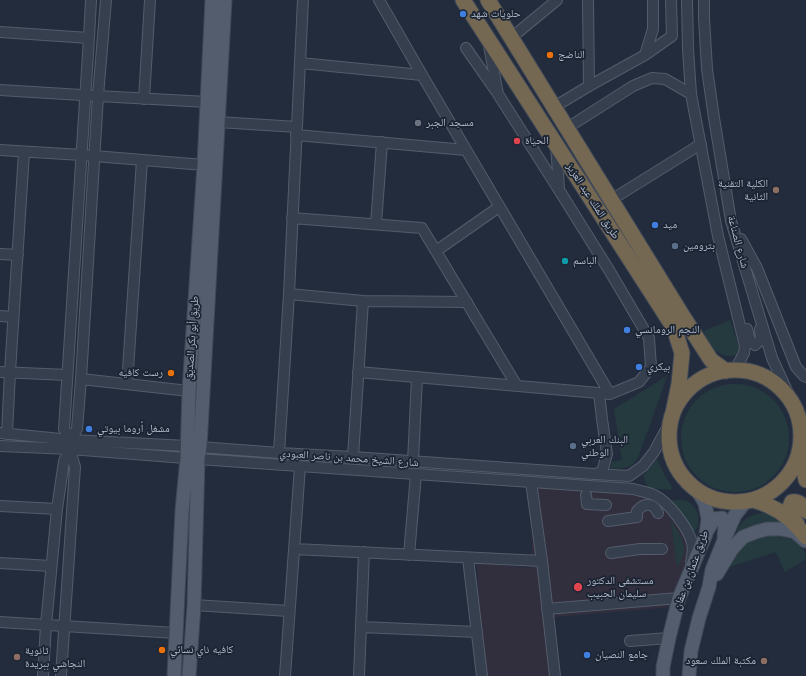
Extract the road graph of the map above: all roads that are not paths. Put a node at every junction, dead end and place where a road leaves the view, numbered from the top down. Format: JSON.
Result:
{"nodes":[{"id":1,"x":91,"y":0,"type":"edge"},
{"id":2,"x":106,"y":0,"type":"edge"},
{"id":3,"x":150,"y":0,"type":"edge"},
{"id":4,"x":212,"y":0,"type":"edge"},
{"id":5,"x":225,"y":0,"type":"edge"},
{"id":6,"x":303,"y":0,"type":"edge"},
{"id":7,"x":379,"y":0,"type":"edge"},
{"id":8,"x":488,"y":0,"type":"edge"},
{"id":9,"x":557,"y":0,"type":"edge"},
{"id":10,"x":588,"y":0,"type":"edge"},
{"id":11,"x":653,"y":0,"type":"edge"},
{"id":12,"x":671,"y":0,"type":"edge"},
{"id":13,"x":686,"y":0,"type":"edge"},
{"id":14,"x":704,"y":0,"type":"edge"},
{"id":15,"x":463,"y":1,"type":"edge"},
{"id":16,"x":0,"y":32,"type":"edge"},
{"id":17,"x":487,"y":37,"type":"junction"},
{"id":18,"x":89,"y":38,"type":"junction"},
{"id":19,"x":511,"y":38,"type":"junction"},
{"id":20,"x":466,"y":48,"type":"dead end"},
{"id":21,"x":645,"y":55,"type":"junction"},
{"id":22,"x":300,"y":63,"type":"junction"},
{"id":23,"x":422,"y":75,"type":"junction"},
{"id":24,"x":589,"y":86,"type":"junction"},
{"id":25,"x":0,"y":90,"type":"edge"},
{"id":26,"x":498,"y":94,"type":"junction"},
{"id":27,"x":691,"y":94,"type":"junction"},
{"id":28,"x":86,"y":96,"type":"junction"},
{"id":29,"x":98,"y":96,"type":"junction"},
{"id":30,"x":144,"y":99,"type":"junction"},
{"id":31,"x":207,"y":102,"type":"junction"},
{"id":32,"x":554,"y":107,"type":"junction"},
{"id":33,"x":218,"y":122,"type":"junction"},
{"id":34,"x":567,"y":128,"type":"junction"},
{"id":35,"x":297,"y":131,"type":"junction"},
{"id":36,"x":382,"y":142,"type":"junction"},
{"id":37,"x":556,"y":143,"type":"junction"},
{"id":38,"x":701,"y":144,"type":"junction"},
{"id":39,"x":0,"y":150,"type":"edge"},
{"id":40,"x":466,"y":150,"type":"junction"},
{"id":41,"x":24,"y":152,"type":"junction"},
{"id":42,"x":82,"y":155,"type":"junction"},
{"id":43,"x":94,"y":156,"type":"junction"},
{"id":44,"x":142,"y":160,"type":"junction"},
{"id":45,"x":204,"y":165,"type":"junction"},
{"id":46,"x":559,"y":190,"type":"junction"},
{"id":47,"x":612,"y":200,"type":"junction"},
{"id":48,"x":500,"y":207,"type":"junction"},
{"id":49,"x":292,"y":218,"type":"junction"},
{"id":50,"x":731,"y":221,"type":"junction"},
{"id":51,"x":376,"y":224,"type":"junction"},
{"id":52,"x":436,"y":251,"type":"junction"},
{"id":53,"x":0,"y":254,"type":"edge"},
{"id":54,"x":18,"y":255,"type":"junction"},
{"id":55,"x":746,"y":272,"type":"junction"},
{"id":56,"x":732,"y":290,"type":"junction"},
{"id":57,"x":289,"y":294,"type":"junction"},
{"id":58,"x":363,"y":301,"type":"junction"},
{"id":59,"x":467,"y":302,"type":"junction"},
{"id":60,"x":0,"y":316,"type":"edge"},
{"id":61,"x":13,"y":317,"type":"junction"},
{"id":62,"x":674,"y":328,"type":"junction"},
{"id":63,"x":698,"y":340,"type":"junction"},
{"id":64,"x":731,"y":370,"type":"junction"},
{"id":65,"x":5,"y":372,"type":"edge"},
{"id":66,"x":358,"y":372,"type":"junction"},
{"id":67,"x":68,"y":375,"type":"junction"},
{"id":68,"x":417,"y":377,"type":"junction"},
{"id":69,"x":806,"y":377,"type":"edge"},
{"id":70,"x":81,"y":380,"type":"junction"},
{"id":71,"x":127,"y":384,"type":"junction"},
{"id":72,"x":517,"y":386,"type":"junction"},
{"id":73,"x":189,"y":391,"type":"junction"},
{"id":74,"x":598,"y":393,"type":"junction"},
{"id":75,"x":610,"y":394,"type":"junction"},
{"id":76,"x":794,"y":406,"type":"junction"},
{"id":77,"x":672,"y":418,"type":"junction"},
{"id":78,"x":803,"y":429,"type":"edge"},
{"id":79,"x":3,"y":433,"type":"edge"},
{"id":80,"x":70,"y":444,"type":"junction"},
{"id":81,"x":0,"y":446,"type":"edge"},
{"id":82,"x":800,"y":448,"type":"junction"},
{"id":83,"x":193,"y":453,"type":"junction"},
{"id":84,"x":279,"y":453,"type":"junction"},
{"id":85,"x":353,"y":457,"type":"junction"},
{"id":86,"x":413,"y":462,"type":"junction"},
{"id":87,"x":300,"y":466,"type":"junction"},
{"id":88,"x":416,"y":474,"type":"junction"},
{"id":89,"x":594,"y":474,"type":"junction"},
{"id":90,"x":806,"y":480,"type":"edge"},
{"id":91,"x":531,"y":482,"type":"junction"},
{"id":92,"x":697,"y":490,"type":"junction"},
{"id":93,"x":586,"y":495,"type":"dead end"},
{"id":94,"x":749,"y":501,"type":"junction"},
{"id":95,"x":606,"y":505,"type":"dead end"},
{"id":96,"x":0,"y":506,"type":"edge"},
{"id":97,"x":57,"y":508,"type":"junction"},
{"id":98,"x":806,"y":511,"type":"edge"},
{"id":99,"x":658,"y":513,"type":"dead end"},
{"id":100,"x":608,"y":521,"type":"dead end"},
{"id":101,"x":706,"y":534,"type":"junction"},
{"id":102,"x":804,"y":536,"type":"edge"},
{"id":103,"x":724,"y":540,"type":"junction"},
{"id":104,"x":294,"y":549,"type":"junction"},
{"id":105,"x":662,"y":549,"type":"dead end"},
{"id":106,"x":364,"y":552,"type":"junction"},
{"id":107,"x":611,"y":553,"type":"dead end"},
{"id":108,"x":409,"y":555,"type":"junction"},
{"id":109,"x":468,"y":558,"type":"junction"},
{"id":110,"x":542,"y":562,"type":"junction"},
{"id":111,"x":0,"y":563,"type":"edge"},
{"id":112,"x":52,"y":566,"type":"junction"},
{"id":113,"x":685,"y":583,"type":"junction"},
{"id":114,"x":709,"y":587,"type":"junction"},
{"id":115,"x":679,"y":598,"type":"junction"},
{"id":116,"x":194,"y":605,"type":"junction"},
{"id":117,"x":548,"y":609,"type":"junction"},
{"id":118,"x":289,"y":611,"type":"junction"},
{"id":119,"x":0,"y":622,"type":"edge"},
{"id":120,"x":46,"y":624,"type":"junction"},
{"id":121,"x":65,"y":626,"type":"junction"},
{"id":122,"x":361,"y":626,"type":"junction"},
{"id":123,"x":176,"y":632,"type":"junction"},
{"id":124,"x":477,"y":632,"type":"junction"},
{"id":125,"x":669,"y":638,"type":"junction"},
{"id":126,"x":630,"y":642,"type":"dead end"},
{"id":127,"x":43,"y":676,"type":"edge"},
{"id":128,"x":61,"y":676,"type":"edge"},
{"id":129,"x":174,"y":676,"type":"edge"},
{"id":130,"x":189,"y":676,"type":"edge"},
{"id":131,"x":285,"y":676,"type":"edge"},
{"id":132,"x":359,"y":676,"type":"edge"},
{"id":133,"x":482,"y":676,"type":"edge"},
{"id":134,"x":554,"y":676,"type":"edge"},
{"id":135,"x":663,"y":676,"type":"edge"},
{"id":136,"x":689,"y":676,"type":"edge"}],
"edges":[{"from":1,"to":18,"type":"street"},
{"from":2,"to":29,"type":"street"},
{"from":3,"to":30,"type":"street"},
{"from":4,"to":31,"type":"main road","name":"طريق أبو بكر الصديق"},
{"from":5,"to":33,"type":"main road","name":"طريق أبو بكر الصديق"},
{"from":6,"to":22,"type":"street"},
{"from":7,"to":23,"type":"street"},
{"from":8,"to":19,"type":"highway","name":"طريق الملك عبد العزيز"},
{"from":9,"to":19,"type":"street"},
{"from":10,"to":24,"type":"street"},
{"from":11,"to":21,"type":"street"},
{"from":12,"to":21,"type":"street"},
{"from":13,"to":27,"type":"street","name":"شارع الصناعة"},
{"from":14,"to":50,"type":"street","name":"شارع الصناعة"},
{"from":15,"to":17,"type":"highway","name":"طريق الملك عبد العزيز"},
{"from":16,"to":18,"type":"street"},
{"from":17,"to":26,"type":"street"},
{"from":17,"to":37,"type":"highway","name":"طريق الملك عبد العزيز"},
{"from":18,"to":28,"type":"street"},
{"from":19,"to":32,"type":"highway","name":"طريق الملك عبد العزيز"},
{"from":20,"to":26,"type":"street"},
{"from":21,"to":24,"type":"street"},
{"from":22,"to":23,"type":"street"},
{"from":22,"to":35,"type":"street"},
{"from":23,"to":40,"type":"street"},
{"from":24,"to":32,"type":"street"},
{"from":25,"to":28,"type":"street"},
{"from":26,"to":46,"type":"street"},
{"from":27,"to":34,"type":"street"},
{"from":27,"to":38,"type":"street","name":"شارع الصناعة"},
{"from":28,"to":29,"type":"street"},
{"from":28,"to":42,"type":"street"},
{"from":29,"to":30,"type":"street"},
{"from":29,"to":43,"type":"street"},
{"from":30,"to":31,"type":"street"},
{"from":31,"to":45,"type":"main road","name":"طريق أبو بكر الصديق"},
{"from":32,"to":34,"type":"highway","name":"طريق الملك عبد العزيز"},
{"from":33,"to":35,"type":"street"},
{"from":33,"to":83,"type":"main road","name":"طريق أبو بكر الصديق"},
{"from":34,"to":47,"type":"highway","name":"طريق الملك عبد العزيز"},
{"from":35,"to":36,"type":"street"},
{"from":35,"to":49,"type":"street"},
{"from":36,"to":40,"type":"street"},
{"from":36,"to":51,"type":"street"},
{"from":37,"to":46,"type":"street"},
{"from":37,"to":62,"type":"highway","name":"طريق الملك عبد العزيز"},
{"from":38,"to":47,"type":"street"},
{"from":38,"to":56,"type":"street","name":"شارع الصناعة"},
{"from":39,"to":41,"type":"street"},
{"from":40,"to":48,"type":"street"},
{"from":41,"to":42,"type":"street"},
{"from":41,"to":54,"type":"street"},
{"from":42,"to":43,"type":"street"},
{"from":42,"to":67,"type":"street"},
{"from":43,"to":44,"type":"street"},
{"from":43,"to":70,"type":"street"},
{"from":44,"to":45,"type":"street"},
{"from":44,"to":71,"type":"street"},
{"from":45,"to":73,"type":"main road","name":"طريق أبو بكر الصديق"},
{"from":46,"to":75,"type":"street"},
{"from":47,"to":63,"type":"highway","name":"طريق الملك عبد العزيز"},
{"from":48,"to":52,"type":"street"},
{"from":48,"to":75,"type":"street"},
{"from":49,"to":51,"type":"street"},
{"from":49,"to":57,"type":"street"},
{"from":50,"to":55,"type":"street","name":"شارع الصناعة"},
{"from":50,"to":69,"type":"street"},
{"from":51,"to":52,"type":"street"},
{"from":52,"to":59,"type":"street"},
{"from":53,"to":54,"type":"street"},
{"from":54,"to":61,"type":"street"},
{"from":55,"to":56,"type":"street"},
{"from":55,"to":76,"type":"street","name":"شارع الصناعة"},
{"from":56,"to":64,"type":"street","name":"شارع الصناعة"},
{"from":57,"to":58,"type":"street"},
{"from":57,"to":84,"type":"street"},
{"from":58,"to":59,"type":"street"},
{"from":58,"to":66,"type":"street"},
{"from":59,"to":72,"type":"street"},
{"from":60,"to":61,"type":"street"},
{"from":61,"to":65,"type":"street"},
{"from":62,"to":63,"type":"highway"},
{"from":62,"to":77,"type":"highway","name":"طريق الملك عبد العزيز"},
{"from":63,"to":64,"type":"highway","name":"طريق الملك عبد العزيز"},
{"from":64,"to":76,"type":"highway"},
{"from":64,"to":77,"type":"highway"},
{"from":65,"to":67,"type":"street"},
{"from":65,"to":79,"type":"street"},
{"from":66,"to":68,"type":"street"},
{"from":66,"to":85,"type":"street"},
{"from":67,"to":80,"type":"street"},
{"from":68,"to":72,"type":"street"},
{"from":68,"to":86,"type":"street"},
{"from":70,"to":71,"type":"street"},
{"from":70,"to":80,"type":"street"},
{"from":71,"to":73,"type":"street"},
{"from":72,"to":74,"type":"street"},
{"from":73,"to":83,"type":"main road","name":"طريق أبو بكر الصديق"},
{"from":74,"to":75,"type":"street"},
{"from":74,"to":89,"type":"street"},
{"from":76,"to":78,"type":"highway"},
{"from":77,"to":89,"type":"street","name":"شارع الشيخ محمد بن ناصر العبودي"},
{"from":77,"to":92,"type":"highway"},
{"from":78,"to":82,"type":"highway"},
{"from":79,"to":80,"type":"street","name":"شارع الشيخ محمد بن ناصر العبودي"},
{"from":80,"to":81,"type":"street","name":"شارع الشيخ محمد بن ناصر العبودي"},
{"from":80,"to":83,"type":"street","name":"شارع الشيخ محمد بن ناصر العبودي"},
{"from":80,"to":97,"type":"street"},
{"from":80,"to":121,"type":"street"},
{"from":82,"to":90,"type":"highway"},
{"from":82,"to":94,"type":"highway"},
{"from":83,"to":84,"type":"street","name":"شارع الشيخ محمد بن ناصر العبودي"},
{"from":83,"to":87,"type":"street","name":"شارع الشيخ محمد بن ناصر العبودي"},
{"from":83,"to":116,"type":"main road","name":"طريق أبو بكر الصديق"},
{"from":83,"to":123,"type":"main road","name":"طريق أبو بكر الصديق"},
{"from":84,"to":85,"type":"street","name":"شارع الشيخ محمد بن ناصر العبودي"},
{"from":85,"to":86,"type":"street","name":"شارع الشيخ محمد بن ناصر العبودي"},
{"from":86,"to":89,"type":"street","name":"شارع الشيخ محمد بن ناصر العبودي"},
{"from":87,"to":88,"type":"street","name":"شارع الشيخ محمد بن ناصر العبودي"},
{"from":87,"to":104,"type":"street"},
{"from":88,"to":91,"type":"street","name":"شارع الشيخ محمد بن ناصر العبودي"},
{"from":88,"to":108,"type":"street"},
{"from":91,"to":110,"type":"street"},
{"from":91,"to":113,"type":"street","name":"شارع الشيخ محمد بن ناصر العبودي"},
{"from":92,"to":94,"type":"highway"},
{"from":92,"to":101,"type":"main road","name":"طريق عثمان بن عفان"},
{"from":93,"to":95,"type":"street"},
{"from":94,"to":102,"type":"highway"},
{"from":94,"to":103,"type":"main road","name":"طريق عثمان بن عفان"},
{"from":96,"to":97,"type":"street"},
{"from":97,"to":112,"type":"street"},
{"from":98,"to":102,"type":"highway"},
{"from":99,"to":100,"type":"street"},
{"from":101,"to":103,"type":"main road"},
{"from":101,"to":113,"type":"main road","name":"طريق عثمان بن عفان"},
{"from":102,"to":114,"type":"main road"},
{"from":103,"to":114,"type":"main road","name":"طريق عثمان بن عفان"},
{"from":104,"to":106,"type":"street"},
{"from":104,"to":118,"type":"street"},
{"from":105,"to":107,"type":"street"},
{"from":106,"to":108,"type":"street"},
{"from":106,"to":122,"type":"street"},
{"from":108,"to":109,"type":"street"},
{"from":109,"to":110,"type":"street"},
{"from":109,"to":124,"type":"street"},
{"from":110,"to":117,"type":"street"},
{"from":111,"to":112,"type":"street"},
{"from":112,"to":120,"type":"street"},
{"from":113,"to":115,"type":"main road","name":"طريق عثمان بن عفان"},
{"from":114,"to":136,"type":"main road","name":"طريق عثمان بن عفان"},
{"from":115,"to":117,"type":"street"},
{"from":115,"to":125,"type":"main road","name":"طريق عثمان بن عفان"},
{"from":116,"to":118,"type":"street"},
{"from":116,"to":130,"type":"main road","name":"طريق أبو بكر الصديق"},
{"from":117,"to":134,"type":"street"},
{"from":118,"to":131,"type":"street"},
{"from":119,"to":120,"type":"street"},
{"from":120,"to":121,"type":"street"},
{"from":120,"to":127,"type":"street"},
{"from":121,"to":123,"type":"street"},
{"from":121,"to":128,"type":"street"},
{"from":122,"to":124,"type":"street"},
{"from":122,"to":132,"type":"street"},
{"from":123,"to":129,"type":"main road","name":"طريق أبو بكر الصديق"},
{"from":124,"to":133,"type":"street"},
{"from":125,"to":126,"type":"street"},
{"from":125,"to":135,"type":"main road","name":"طريق عثمان بن عفان"}]}
